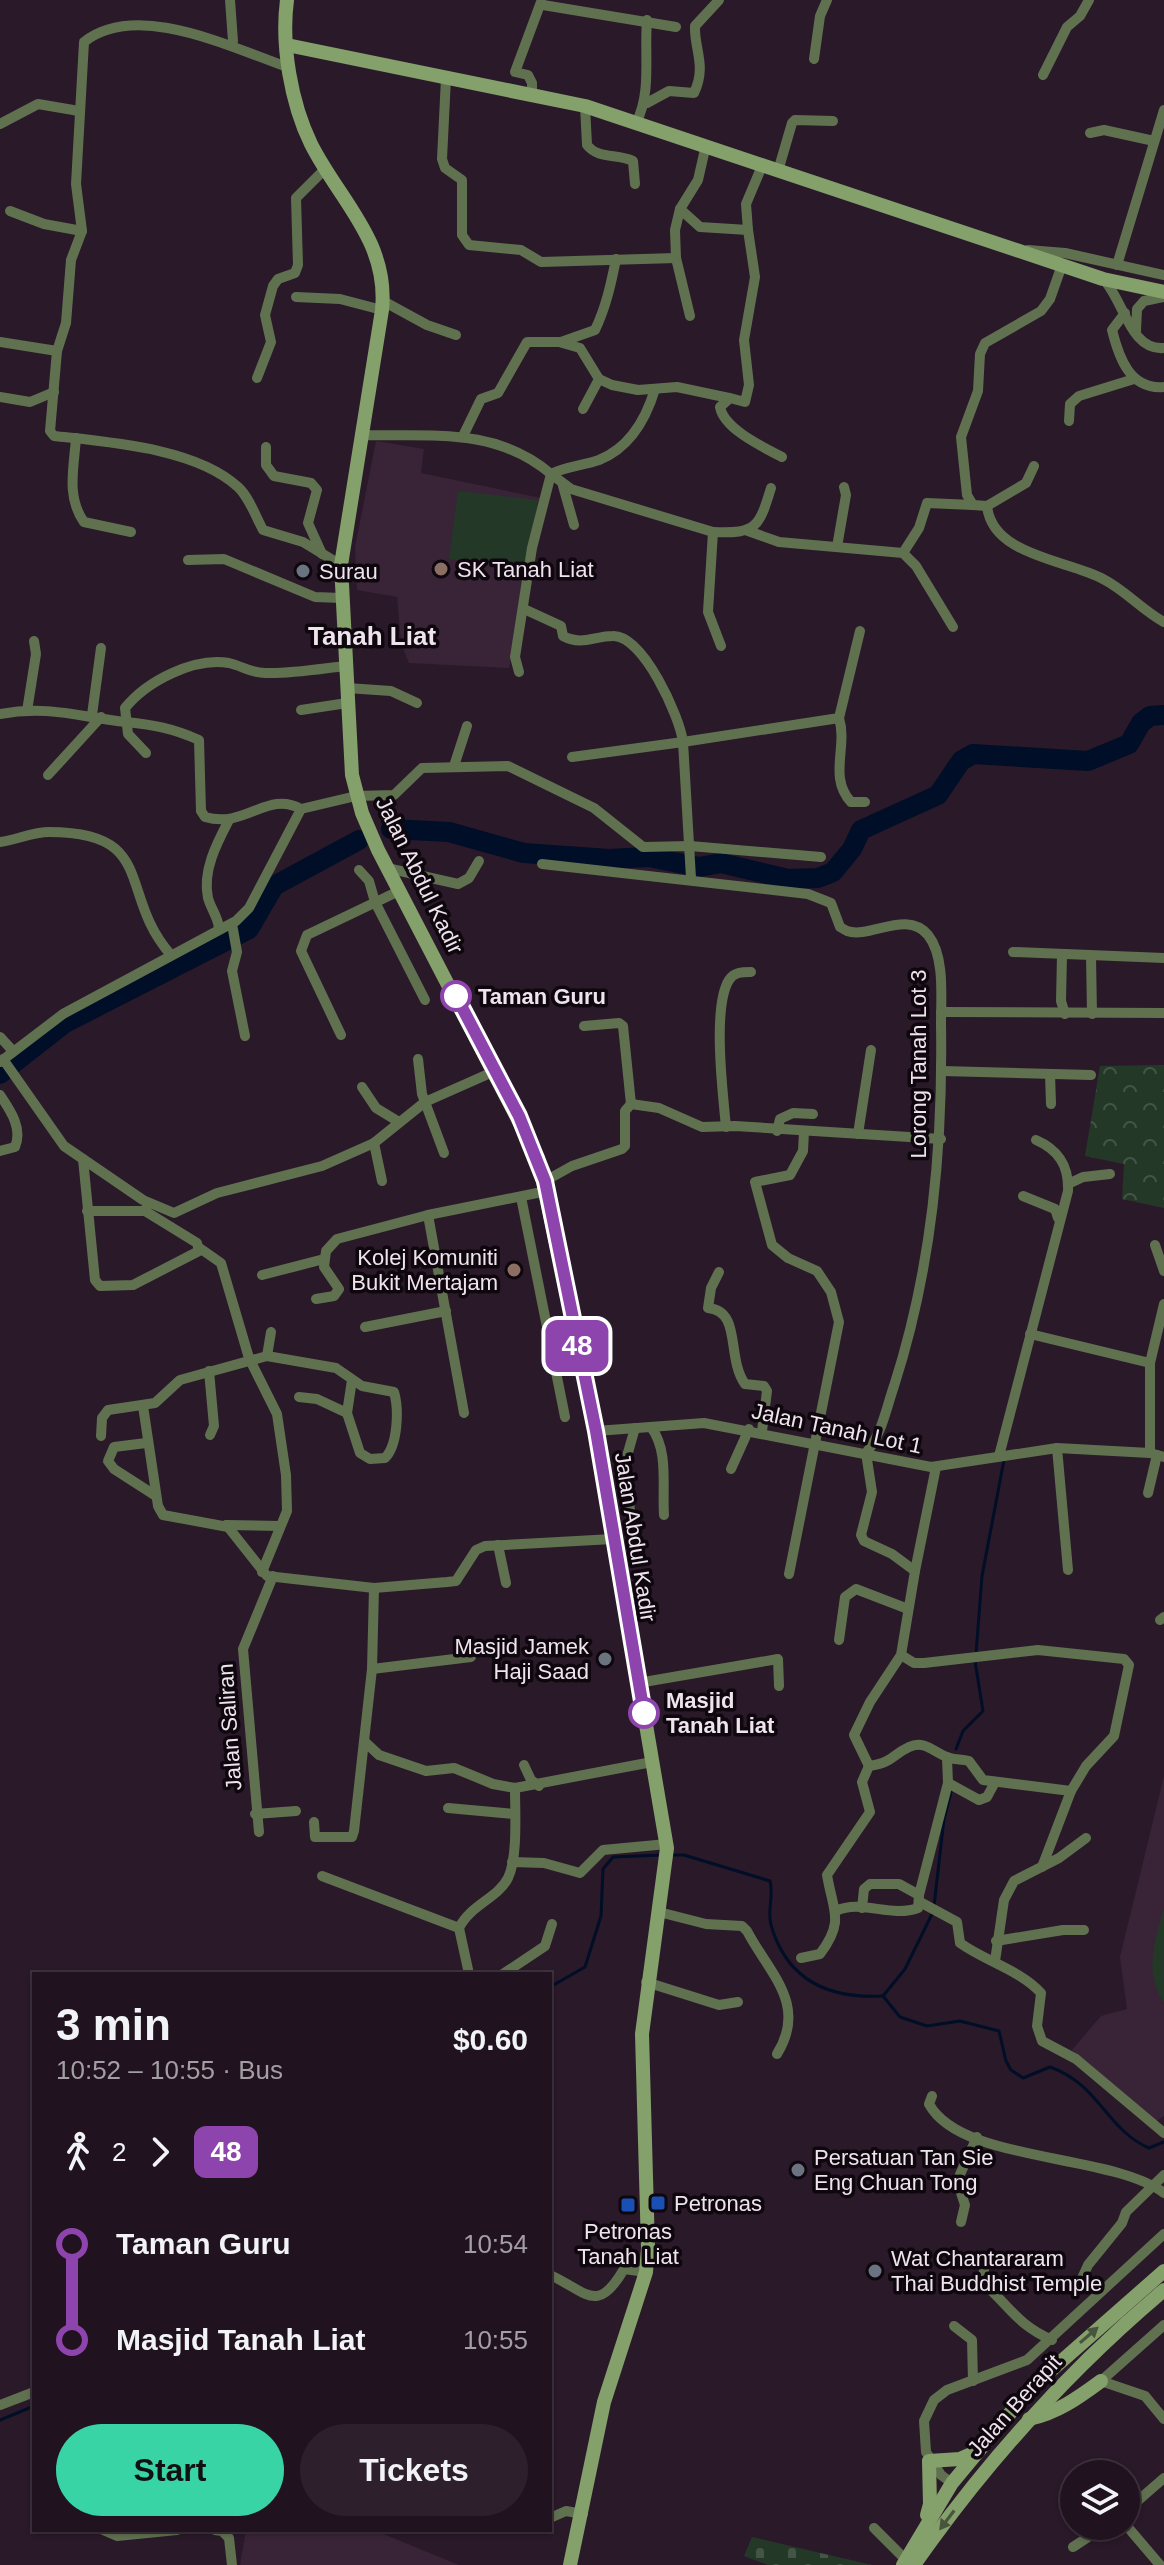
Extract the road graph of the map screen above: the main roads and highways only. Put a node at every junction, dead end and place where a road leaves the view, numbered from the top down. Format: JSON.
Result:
{"nodes":[{"id":1,"x":287,"y":0,"type":"edge"},
{"id":2,"x":287,"y":45,"type":"junction"},
{"id":3,"x":1164,"y":294,"type":"edge"},
{"id":4,"x":1164,"y":2271,"type":"edge"},
{"id":5,"x":1164,"y":2290,"type":"edge"},
{"id":6,"x":1101,"y":2381,"type":"road end"},
{"id":7,"x":1029,"y":2419,"type":"junction"},
{"id":8,"x":977,"y":2452,"type":"junction"},
{"id":9,"x":981,"y":2476,"type":"junction"},
{"id":10,"x":952,"y":2483,"type":"junction"},
{"id":11,"x":922,"y":2530,"type":"junction"},
{"id":12,"x":907,"y":2563,"type":"edge"},
{"id":13,"x":570,"y":2565,"type":"edge"}],
"edges":[{"from":1,"to":2,"type":"main road","name":"Jalan Abdul Kadir"},
{"from":2,"to":3,"type":"main road"},
{"from":2,"to":13,"type":"main road","name":"Jalan Abdul Kadir"},
{"from":8,"to":4,"type":"main road","one_way":true},
{"from":5,"to":7,"type":"main road","name":"Jalan Berapit"},
{"from":6,"to":7,"type":"main road"},
{"from":7,"to":9,"type":"main road","name":"Jalan Berapit"},
{"from":8,"to":10,"type":"main road"},
{"from":8,"to":11,"type":"main road"},
{"from":9,"to":10,"type":"main road"},
{"from":9,"to":12,"type":"main road","name":"Jalan Berapit","one_way":true},
{"from":10,"to":11,"type":"main road"},
{"from":11,"to":12,"type":"main road"}]}
